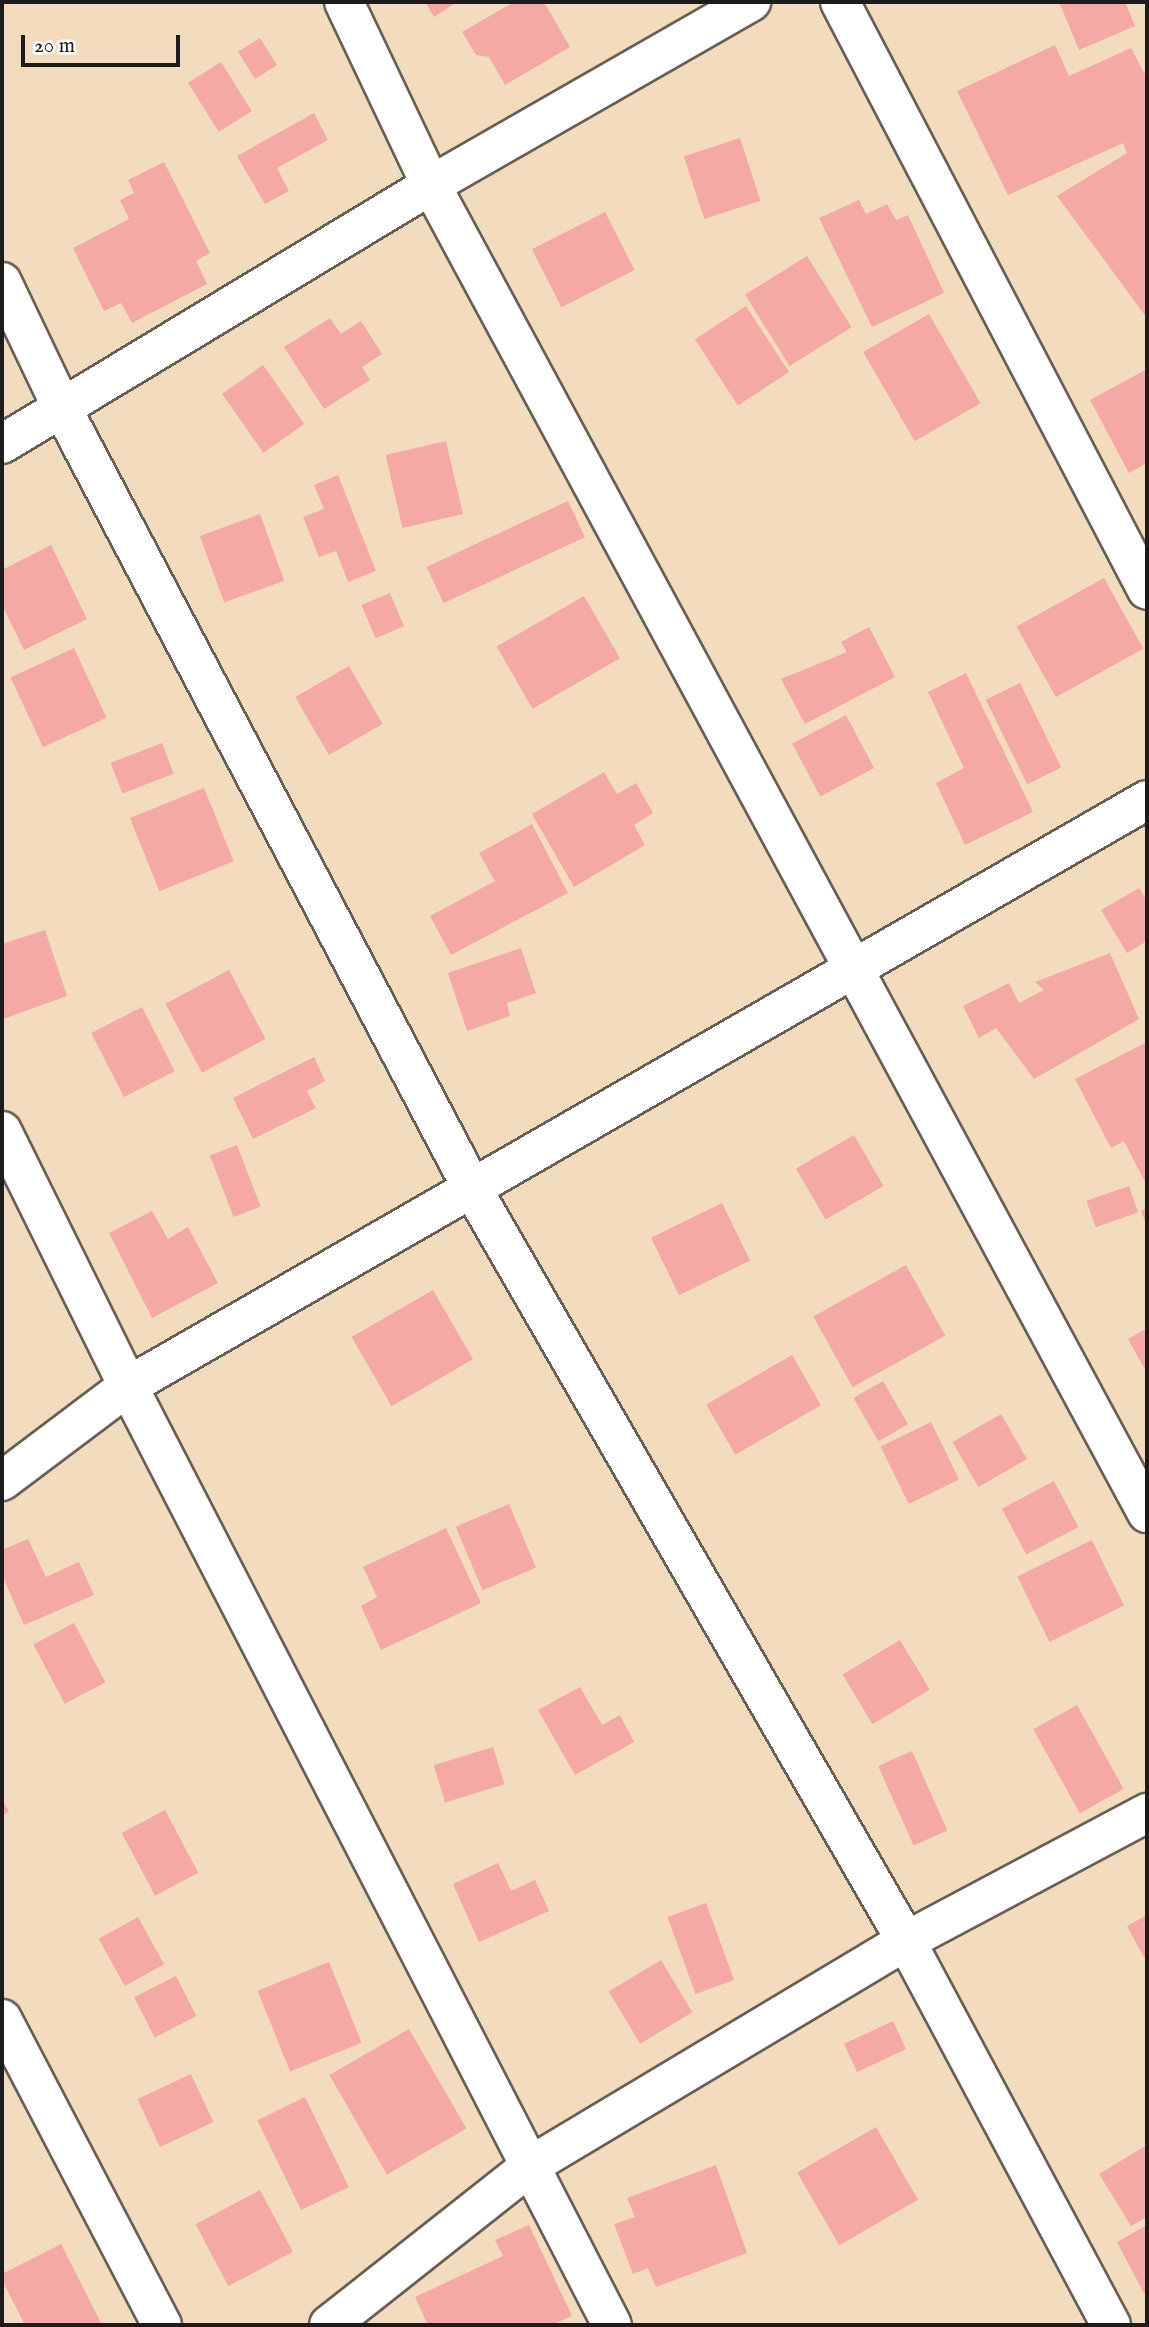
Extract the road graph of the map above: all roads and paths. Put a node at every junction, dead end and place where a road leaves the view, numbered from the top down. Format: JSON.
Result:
{"nodes":[{"id":1,"x":344,"y":2,"type":"edge"},
{"id":2,"x":751,"y":2,"type":"edge"},
{"id":3,"x":839,"y":2,"type":"edge"},
{"id":4,"x":431,"y":185,"type":"junction"},
{"id":5,"x":2,"y":282,"type":"edge"},
{"id":6,"x":62,"y":410,"type":"junction"},
{"id":7,"x":2,"y":444,"type":"edge"},
{"id":8,"x":1147,"y":590,"type":"edge"},
{"id":9,"x":1147,"y":800,"type":"edge"},
{"id":10,"x":855,"y":972,"type":"junction"},
{"id":11,"x":2,"y":1131,"type":"edge"},
{"id":12,"x":473,"y":1190,"type":"junction"},
{"id":13,"x":128,"y":1386,"type":"junction"},
{"id":14,"x":2,"y":1481,"type":"edge"},
{"id":15,"x":1147,"y":1513,"type":"edge"},
{"id":16,"x":1147,"y":1813,"type":"edge"},
{"id":17,"x":906,"y":1941,"type":"junction"},
{"id":18,"x":2,"y":2019,"type":"edge"},
{"id":19,"x":533,"y":2164,"type":"junction"},
{"id":20,"x":162,"y":2325,"type":"edge"},
{"id":21,"x":329,"y":2325,"type":"edge"},
{"id":22,"x":612,"y":2325,"type":"edge"},
{"id":23,"x":1111,"y":2325,"type":"edge"}],
"edges":[{"from":1,"to":4,"type":"street"},
{"from":2,"to":4,"type":"street"},
{"from":3,"to":8,"type":"street"},
{"from":4,"to":6,"type":"street"},
{"from":4,"to":10,"type":"street"},
{"from":5,"to":6,"type":"street"},
{"from":6,"to":7,"type":"street"},
{"from":6,"to":12,"type":"street"},
{"from":9,"to":10,"type":"street"},
{"from":10,"to":12,"type":"street"},
{"from":10,"to":15,"type":"street"},
{"from":11,"to":13,"type":"street"},
{"from":12,"to":13,"type":"street"},
{"from":12,"to":17,"type":"street"},
{"from":13,"to":14,"type":"street"},
{"from":13,"to":19,"type":"street"},
{"from":16,"to":17,"type":"street"},
{"from":17,"to":19,"type":"street"},
{"from":17,"to":23,"type":"street"},
{"from":18,"to":20,"type":"street"},
{"from":19,"to":21,"type":"street"},
{"from":19,"to":22,"type":"street"}]}
